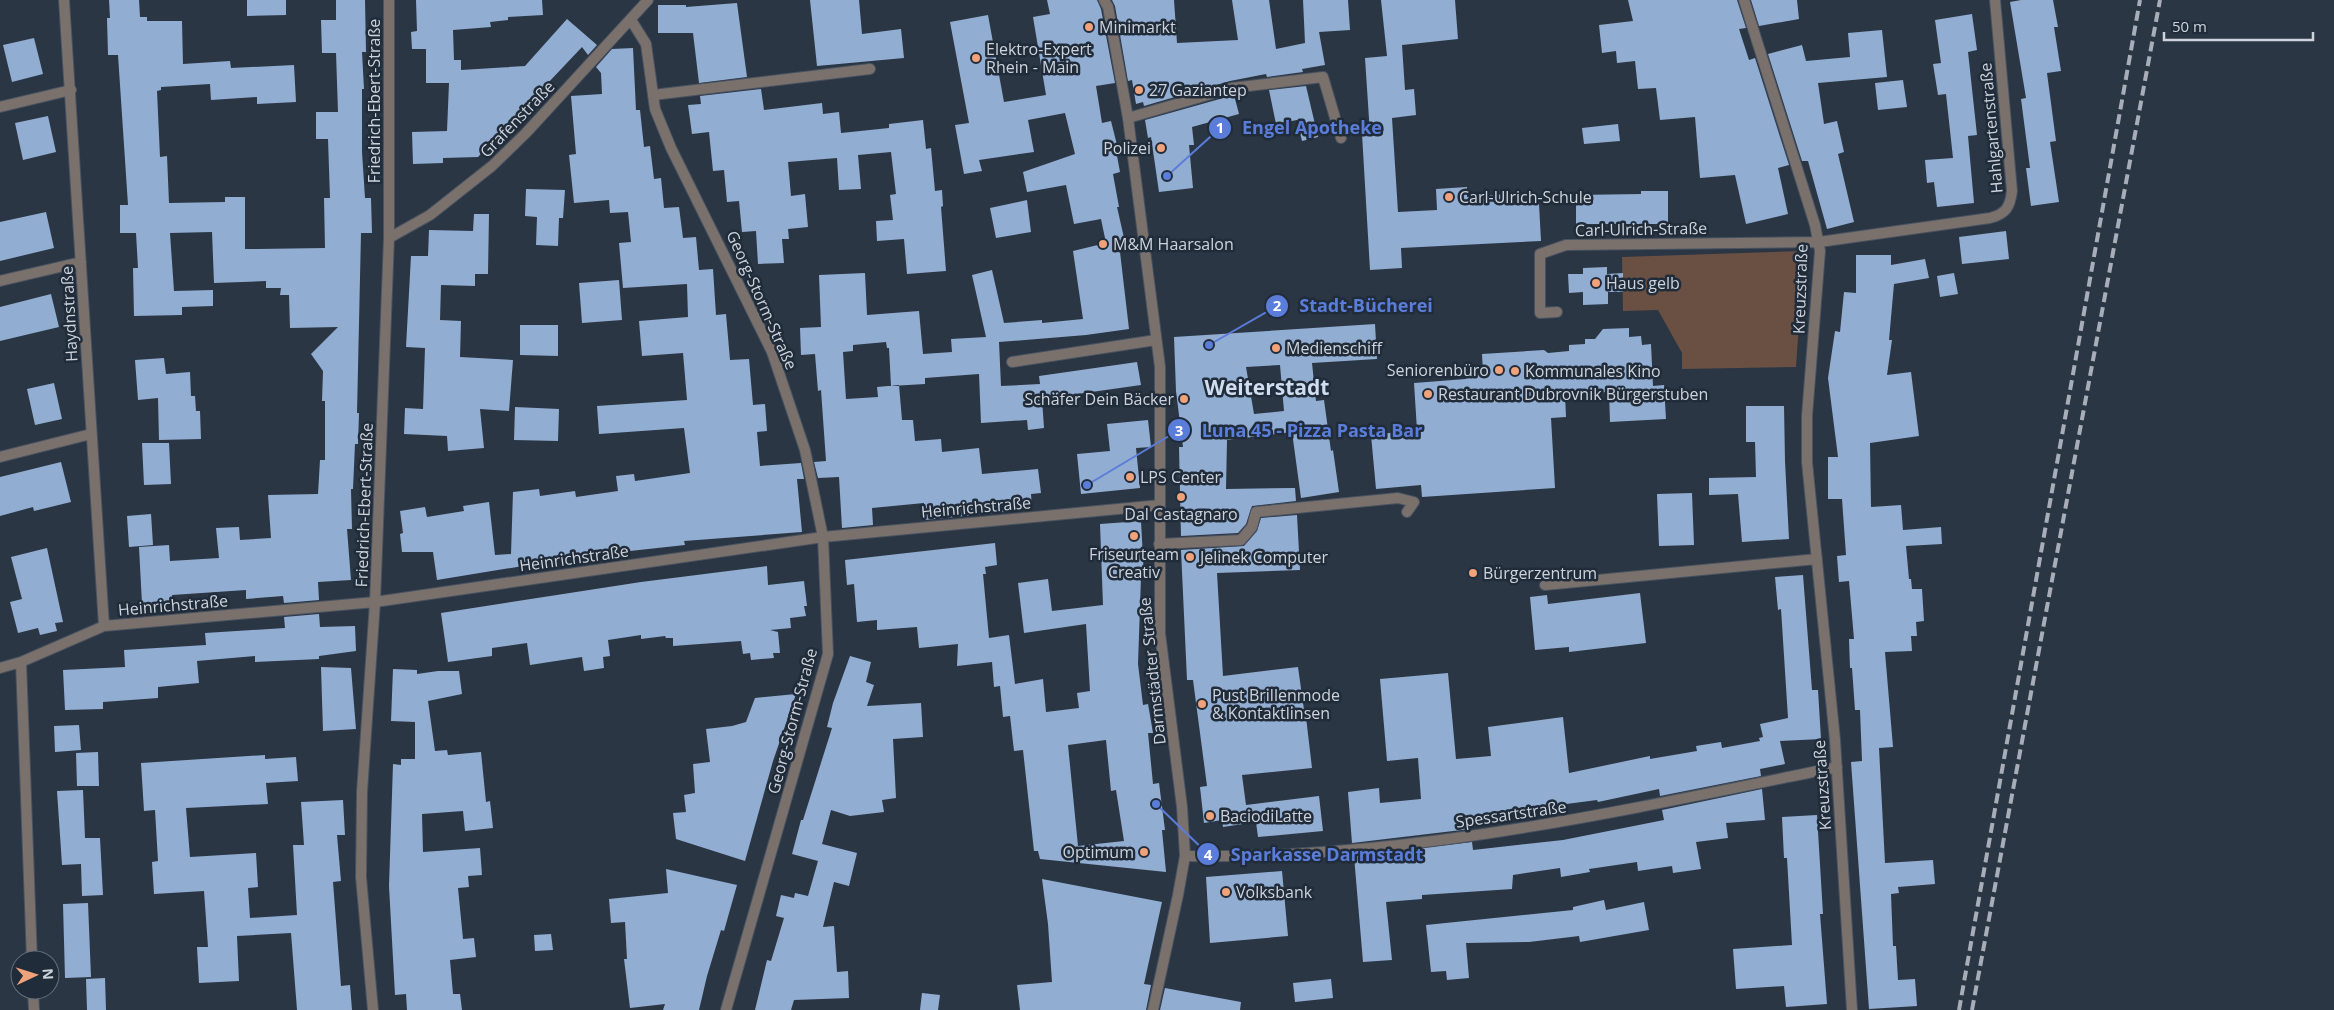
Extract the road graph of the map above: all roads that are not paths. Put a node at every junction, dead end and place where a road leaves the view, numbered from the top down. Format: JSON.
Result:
{"nodes":[{"id":1,"x":64,"y":0,"type":"edge"},
{"id":2,"x":389,"y":0,"type":"edge"},
{"id":3,"x":648,"y":0,"type":"edge"},
{"id":4,"x":1104,"y":0,"type":"edge"},
{"id":5,"x":1744,"y":0,"type":"edge"},
{"id":6,"x":1995,"y":0,"type":"edge"},
{"id":7,"x":631,"y":20,"type":"junction"},
{"id":8,"x":870,"y":69,"type":"dead end"},
{"id":9,"x":71,"y":90,"type":"junction"},
{"id":10,"x":653,"y":95,"type":"junction"},
{"id":11,"x":0,"y":108,"type":"edge"},
{"id":12,"x":1128,"y":118,"type":"junction"},
{"id":13,"x":1341,"y":138,"type":"dead end"},
{"id":14,"x":389,"y":238,"type":"junction"},
{"id":15,"x":1819,"y":242,"type":"junction"},
{"id":16,"x":81,"y":262,"type":"junction"},
{"id":17,"x":0,"y":281,"type":"edge"},
{"id":18,"x":1557,"y":312,"type":"dead end"},
{"id":19,"x":1156,"y":340,"type":"junction"},
{"id":20,"x":1012,"y":362,"type":"dead end"},
{"id":21,"x":91,"y":434,"type":"junction"},
{"id":22,"x":0,"y":456,"type":"edge"},
{"id":23,"x":1160,"y":505,"type":"junction"},
{"id":24,"x":1407,"y":512,"type":"dead end"},
{"id":25,"x":823,"y":536,"type":"junction"},
{"id":26,"x":1159,"y":544,"type":"junction"},
{"id":27,"x":1816,"y":559,"type":"junction"},
{"id":28,"x":1545,"y":585,"type":"dead end"},
{"id":29,"x":375,"y":602,"type":"junction"},
{"id":30,"x":104,"y":626,"type":"junction"},
{"id":31,"x":21,"y":662,"type":"junction"},
{"id":32,"x":0,"y":668,"type":"edge"},
{"id":33,"x":1837,"y":767,"type":"junction"},
{"id":34,"x":1184,"y":856,"type":"junction"},
{"id":35,"x":32,"y":950,"type":"edge"},
{"id":36,"x":373,"y":1010,"type":"edge"},
{"id":37,"x":726,"y":1010,"type":"edge"},
{"id":38,"x":1153,"y":1010,"type":"edge"},
{"id":39,"x":1852,"y":1010,"type":"edge"}],
"edges":[{"from":1,"to":9,"type":"street","name":"Haydnstraße"},
{"from":2,"to":14,"type":"street","name":"Friedrich-Ebert-Straße"},
{"from":3,"to":7,"type":"street","name":"Grafenstraße"},
{"from":4,"to":12,"type":"street","name":"Darmstädter Straße"},
{"from":5,"to":15,"type":"street","name":"Kreuzstraße"},
{"from":6,"to":15,"type":"street","name":"Hahlgartenstraße"},
{"from":7,"to":10,"type":"street","name":"Georg-Storm-Straße"},
{"from":7,"to":14,"type":"street","name":"Grafenstraße"},
{"from":8,"to":10,"type":"street"},
{"from":9,"to":11,"type":"street"},
{"from":9,"to":16,"type":"street","name":"Haydnstraße"},
{"from":10,"to":25,"type":"street","name":"Georg-Storm-Straße"},
{"from":12,"to":13,"type":"street"},
{"from":12,"to":19,"type":"street","name":"Darmstädter Straße"},
{"from":14,"to":29,"type":"street","name":"Friedrich-Ebert-Straße"},
{"from":15,"to":18,"type":"street","name":"Carl-Ulrich-Straße"},
{"from":15,"to":27,"type":"street","name":"Kreuzstraße"},
{"from":16,"to":17,"type":"street"},
{"from":16,"to":21,"type":"street","name":"Haydnstraße"},
{"from":19,"to":20,"type":"street"},
{"from":19,"to":23,"type":"street","name":"Darmstädter Straße"},
{"from":21,"to":22,"type":"street"},
{"from":21,"to":30,"type":"street","name":"Haydnstraße"},
{"from":23,"to":25,"type":"street","name":"Heinrichstraße"},
{"from":23,"to":26,"type":"street","name":"Darmstädter Straße"},
{"from":24,"to":26,"type":"street"},
{"from":25,"to":29,"type":"street","name":"Heinrichstraße"},
{"from":25,"to":37,"type":"street","name":"Georg-Storm-Straße"},
{"from":26,"to":34,"type":"street","name":"Darmstädter Straße"},
{"from":27,"to":28,"type":"street"},
{"from":27,"to":33,"type":"street","name":"Kreuzstraße"},
{"from":29,"to":30,"type":"street","name":"Heinrichstraße"},
{"from":29,"to":36,"type":"street","name":"Friedrich-Ebert-Straße"},
{"from":30,"to":31,"type":"street","name":"Heinrichstraße"},
{"from":31,"to":32,"type":"street","name":"Heinrichstraße"},
{"from":31,"to":35,"type":"street"},
{"from":33,"to":34,"type":"street","name":"Spessartstraße"},
{"from":33,"to":39,"type":"street","name":"Kreuzstraße"},
{"from":34,"to":38,"type":"street","name":"Darmstädter Straße"}]}
